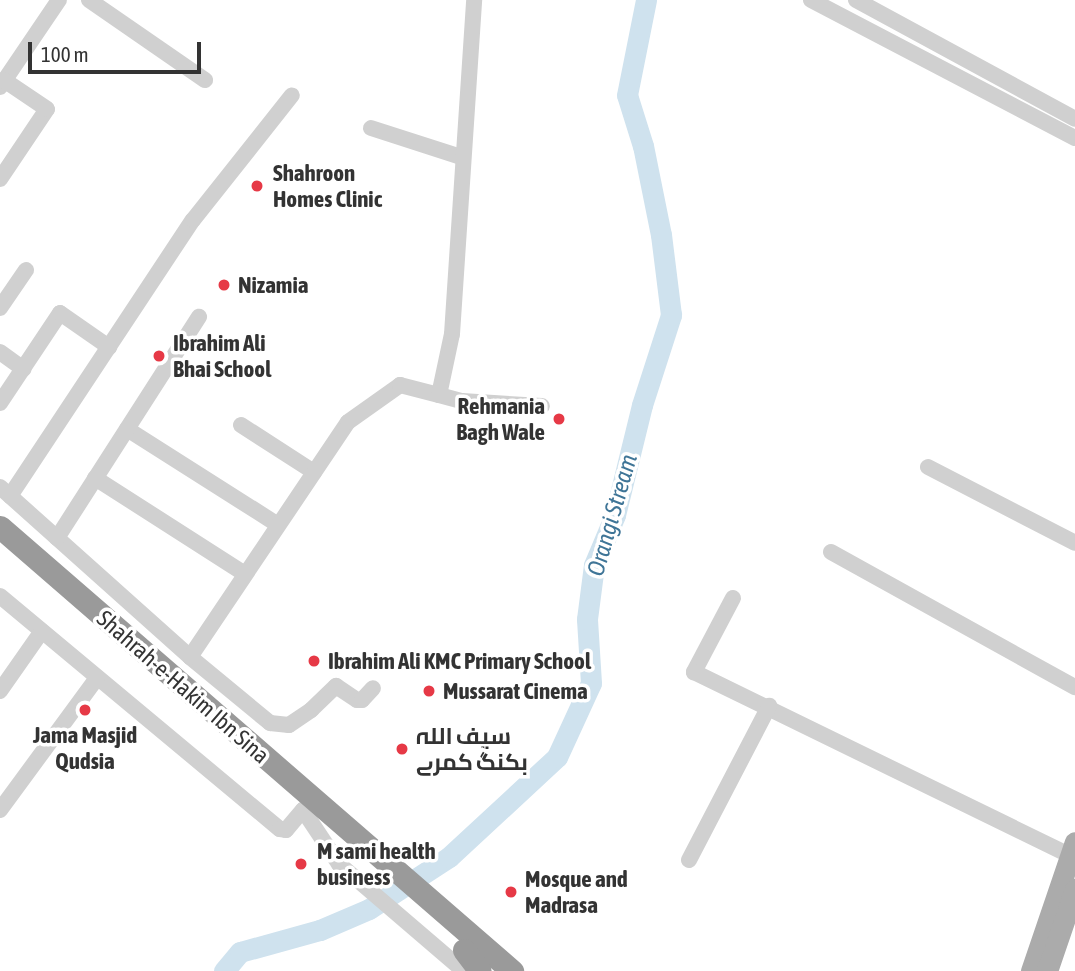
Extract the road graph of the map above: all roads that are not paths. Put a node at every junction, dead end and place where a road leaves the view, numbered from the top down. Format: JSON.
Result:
{"nodes":[{"id":1,"x":59,"y":0,"type":"edge"},
{"id":2,"x":89,"y":0,"type":"edge"},
{"id":3,"x":474,"y":0,"type":"edge"},
{"id":4,"x":811,"y":0,"type":"edge"},
{"id":5,"x":856,"y":0,"type":"edge"},
{"id":6,"x":925,"y":39,"type":"junction"},
{"id":7,"x":916,"y":55,"type":"junction"},
{"id":8,"x":205,"y":80,"type":"dead end"},
{"id":9,"x":2,"y":83,"type":"edge"},
{"id":10,"x":292,"y":95,"type":"dead end"},
{"id":11,"x":1075,"y":119,"type":"edge"},
{"id":12,"x":371,"y":128,"type":"dead end"},
{"id":13,"x":1075,"y":138,"type":"edge"},
{"id":14,"x":461,"y":157,"type":"junction"},
{"id":15,"x":0,"y":179,"type":"edge"},
{"id":16,"x":26,"y":270,"type":"dead end"},
{"id":17,"x":0,"y":308,"type":"edge"},
{"id":18,"x":199,"y":317,"type":"dead end"},
{"id":19,"x":109,"y":346,"type":"junction"},
{"id":20,"x":0,"y":352,"type":"edge"},
{"id":21,"x":23,"y":369,"type":"junction"},
{"id":22,"x":439,"y":395,"type":"junction"},
{"id":23,"x":0,"y":403,"type":"edge"},
{"id":24,"x":542,"y":406,"type":"dead end"},
{"id":25,"x":241,"y":425,"type":"dead end"},
{"id":26,"x":127,"y":429,"type":"junction"},
{"id":27,"x":928,"y":467,"type":"dead end"},
{"id":28,"x":314,"y":472,"type":"junction"},
{"id":29,"x":95,"y":478,"type":"junction"},
{"id":30,"x":5,"y":491,"type":"edge"},
{"id":31,"x":278,"y":525,"type":"junction"},
{"id":32,"x":0,"y":527,"type":"edge"},
{"id":33,"x":57,"y":538,"type":"junction"},
{"id":34,"x":1075,"y":543,"type":"edge"},
{"id":35,"x":0,"y":548,"type":"edge"},
{"id":36,"x":831,"y":552,"type":"dead end"},
{"id":37,"x":245,"y":574,"type":"junction"},
{"id":38,"x":0,"y":596,"type":"edge"},
{"id":39,"x":733,"y":598,"type":"dead end"},
{"id":40,"x":42,"y":631,"type":"junction"},
{"id":41,"x":190,"y":657,"type":"junction"},
{"id":42,"x":97,"y":678,"type":"junction"},
{"id":43,"x":1075,"y":687,"type":"edge"},
{"id":44,"x":373,"y":688,"type":"dead end"},
{"id":45,"x":0,"y":691,"type":"edge"},
{"id":46,"x":769,"y":706,"type":"junction"},
{"id":47,"x":0,"y":810,"type":"edge"},
{"id":48,"x":303,"y":810,"type":"junction"},
{"id":49,"x":1073,"y":849,"type":"edge"},
{"id":50,"x":361,"y":851,"type":"junction"},
{"id":51,"x":690,"y":860,"type":"dead end"},
{"id":52,"x":1075,"y":889,"type":"edge"},
{"id":53,"x":468,"y":953,"type":"edge"},
{"id":54,"x":480,"y":971,"type":"edge"},
{"id":55,"x":489,"y":971,"type":"edge"},
{"id":56,"x":512,"y":971,"type":"edge"},
{"id":57,"x":527,"y":971,"type":"edge"},
{"id":58,"x":1031,"y":971,"type":"edge"},
{"id":59,"x":1047,"y":971,"type":"edge"}],
"edges":[{"from":1,"to":9,"type":"street"},
{"from":2,"to":8,"type":"street"},
{"from":3,"to":14,"type":"street"},
{"from":4,"to":7,"type":"street"},
{"from":5,"to":6,"type":"street"},
{"from":6,"to":7,"type":"street"},
{"from":6,"to":11,"type":"street"},
{"from":7,"to":13,"type":"street"},
{"from":9,"to":15,"type":"street"},
{"from":10,"to":19,"type":"street"},
{"from":12,"to":14,"type":"street"},
{"from":14,"to":22,"type":"street"},
{"from":16,"to":17,"type":"street"},
{"from":18,"to":26,"type":"street"},
{"from":19,"to":21,"type":"street"},
{"from":19,"to":30,"type":"street"},
{"from":20,"to":21,"type":"street"},
{"from":21,"to":23,"type":"street"},
{"from":22,"to":24,"type":"street"},
{"from":22,"to":28,"type":"street"},
{"from":25,"to":28,"type":"street"},
{"from":26,"to":29,"type":"street"},
{"from":26,"to":31,"type":"street"},
{"from":27,"to":34,"type":"street"},
{"from":28,"to":31,"type":"street"},
{"from":29,"to":33,"type":"street"},
{"from":29,"to":37,"type":"street"},
{"from":30,"to":33,"type":"street"},
{"from":31,"to":37,"type":"street"},
{"from":32,"to":50,"type":"highway","name":"Shahrah-e-Hakim Ibn Sina"},
{"from":33,"to":41,"type":"street"},
{"from":35,"to":48,"type":"highway","name":"Shahrah-e-Hakim Ibn Sina"},
{"from":36,"to":43,"type":"street"},
{"from":37,"to":41,"type":"street"},
{"from":38,"to":40,"type":"street"},
{"from":39,"to":46,"type":"street"},
{"from":40,"to":42,"type":"street"},
{"from":40,"to":45,"type":"street"},
{"from":41,"to":44,"type":"street"},
{"from":42,"to":47,"type":"street"},
{"from":42,"to":48,"type":"street"},
{"from":46,"to":49,"type":"street"},
{"from":46,"to":51,"type":"street"},
{"from":48,"to":50,"type":"highway","name":"Shahrah-e-Hakim Ibn Sina"},
{"from":48,"to":53,"type":"street"},
{"from":49,"to":58,"type":"main road"},
{"from":50,"to":53,"type":"highway"},
{"from":52,"to":59,"type":"main road"},
{"from":53,"to":54,"type":"highway"},
{"from":53,"to":55,"type":"highway"},
{"from":53,"to":56,"type":"highway"},
{"from":53,"to":57,"type":"highway"}]}
